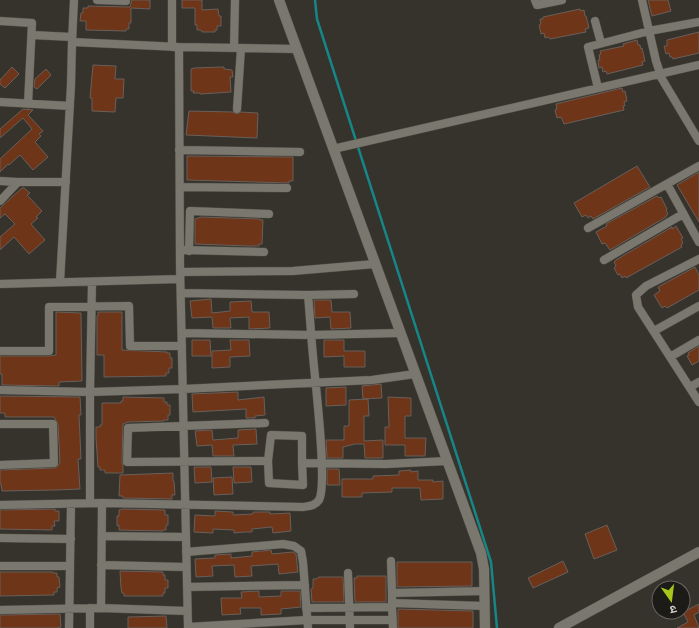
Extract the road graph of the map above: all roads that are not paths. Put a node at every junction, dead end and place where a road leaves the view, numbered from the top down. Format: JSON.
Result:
{"nodes":[{"id":1,"x":74,"y":0,"type":"edge"},
{"id":2,"x":97,"y":0,"type":"edge"},
{"id":3,"x":126,"y":0,"type":"edge"},
{"id":4,"x":172,"y":0,"type":"edge"},
{"id":5,"x":234,"y":0,"type":"edge"},
{"id":6,"x":279,"y":0,"type":"edge"},
{"id":7,"x":535,"y":0,"type":"edge"},
{"id":8,"x":562,"y":0,"type":"edge"},
{"id":9,"x":642,"y":0,"type":"edge"},
{"id":10,"x":0,"y":21,"type":"edge"},
{"id":11,"x":595,"y":21,"type":"dead end"},
{"id":12,"x":699,"y":22,"type":"edge"},
{"id":13,"x":649,"y":32,"type":"junction"},
{"id":14,"x":32,"y":35,"type":"junction"},
{"id":15,"x":72,"y":39,"type":"junction"},
{"id":16,"x":601,"y":44,"type":"junction"},
{"id":17,"x":175,"y":47,"type":"junction"},
{"id":18,"x":238,"y":48,"type":"junction"},
{"id":19,"x":297,"y":49,"type":"junction"},
{"id":20,"x":699,"y":65,"type":"edge"},
{"id":21,"x":660,"y":74,"type":"junction"},
{"id":22,"x":598,"y":88,"type":"junction"},
{"id":23,"x":0,"y":102,"type":"edge"},
{"id":24,"x":28,"y":104,"type":"junction"},
{"id":25,"x":70,"y":106,"type":"junction"},
{"id":26,"x":237,"y":109,"type":"dead end"},
{"id":27,"x":699,"y":141,"type":"edge"},
{"id":28,"x":333,"y":148,"type":"junction"},
{"id":29,"x":179,"y":150,"type":"junction"},
{"id":30,"x":300,"y":152,"type":"dead end"},
{"id":31,"x":699,"y":166,"type":"edge"},
{"id":32,"x":0,"y":181,"type":"edge"},
{"id":33,"x":18,"y":182,"type":"junction"},
{"id":34,"x":66,"y":182,"type":"junction"},
{"id":35,"x":667,"y":184,"type":"junction"},
{"id":36,"x":180,"y":187,"type":"junction"},
{"id":37,"x":286,"y":188,"type":"dead end"},
{"id":38,"x":0,"y":201,"type":"edge"},
{"id":39,"x":269,"y":214,"type":"dead end"},
{"id":40,"x":683,"y":214,"type":"junction"},
{"id":41,"x":588,"y":228,"type":"dead end"},
{"id":42,"x":699,"y":242,"type":"edge"},
{"id":43,"x":184,"y":250,"type":"junction"},
{"id":44,"x":264,"y":252,"type":"dead end"},
{"id":45,"x":699,"y":258,"type":"edge"},
{"id":46,"x":604,"y":260,"type":"dead end"},
{"id":47,"x":375,"y":264,"type":"junction"},
{"id":48,"x":180,"y":275,"type":"junction"},
{"id":49,"x":60,"y":282,"type":"junction"},
{"id":50,"x":92,"y":282,"type":"junction"},
{"id":51,"x":0,"y":284,"type":"edge"},
{"id":52,"x":181,"y":293,"type":"junction"},
{"id":53,"x":354,"y":294,"type":"dead end"},
{"id":54,"x":308,"y":295,"type":"junction"},
{"id":55,"x":699,"y":306,"type":"edge"},
{"id":56,"x":91,"y":307,"type":"junction"},
{"id":57,"x":654,"y":332,"type":"junction"},
{"id":58,"x":182,"y":333,"type":"junction"},
{"id":59,"x":400,"y":333,"type":"junction"},
{"id":60,"x":311,"y":336,"type":"junction"},
{"id":61,"x":699,"y":340,"type":"edge"},
{"id":62,"x":182,"y":346,"type":"junction"},
{"id":63,"x":0,"y":351,"type":"edge"},
{"id":64,"x":670,"y":357,"type":"junction"},
{"id":65,"x":415,"y":374,"type":"junction"},
{"id":66,"x":699,"y":382,"type":"edge"},
{"id":67,"x":315,"y":383,"type":"junction"},
{"id":68,"x":690,"y":387,"type":"junction"},
{"id":69,"x":183,"y":389,"type":"junction"},
{"id":70,"x":0,"y":390,"type":"edge"},
{"id":71,"x":90,"y":392,"type":"junction"},
{"id":72,"x":699,"y":402,"type":"edge"},
{"id":73,"x":265,"y":423,"type":"dead end"},
{"id":74,"x":0,"y":424,"type":"edge"},
{"id":75,"x":184,"y":425,"type":"junction"},
{"id":76,"x":268,"y":461,"type":"junction"},
{"id":77,"x":447,"y":461,"type":"junction"},
{"id":78,"x":184,"y":462,"type":"junction"},
{"id":79,"x":302,"y":462,"type":"junction"},
{"id":80,"x":322,"y":463,"type":"junction"},
{"id":81,"x":0,"y":464,"type":"edge"},
{"id":82,"x":90,"y":503,"type":"junction"},
{"id":83,"x":102,"y":503,"type":"junction"},
{"id":84,"x":71,"y":504,"type":"junction"},
{"id":85,"x":0,"y":505,"type":"edge"},
{"id":86,"x":185,"y":506,"type":"junction"},
{"id":87,"x":102,"y":536,"type":"junction"},
{"id":88,"x":186,"y":537,"type":"junction"},
{"id":89,"x":0,"y":538,"type":"edge"},
{"id":90,"x":71,"y":539,"type":"junction"},
{"id":91,"x":186,"y":552,"type":"junction"},
{"id":92,"x":699,"y":552,"type":"edge"},
{"id":93,"x":391,"y":561,"type":"dead end"},
{"id":94,"x":101,"y":565,"type":"junction"},
{"id":95,"x":0,"y":566,"type":"edge"},
{"id":96,"x":70,"y":566,"type":"junction"},
{"id":97,"x":186,"y":567,"type":"junction"},
{"id":98,"x":348,"y":573,"type":"dead end"},
{"id":99,"x":305,"y":585,"type":"junction"},
{"id":100,"x":187,"y":587,"type":"junction"},
{"id":101,"x":484,"y":591,"type":"junction"},
{"id":102,"x":392,"y":593,"type":"junction"},
{"id":103,"x":392,"y":605,"type":"junction"},
{"id":104,"x":484,"y":606,"type":"junction"},
{"id":105,"x":349,"y":607,"type":"junction"},
{"id":106,"x":90,"y":608,"type":"junction"},
{"id":107,"x":101,"y":608,"type":"junction"},
{"id":108,"x":306,"y":608,"type":"junction"},
{"id":109,"x":70,"y":609,"type":"junction"},
{"id":110,"x":0,"y":610,"type":"edge"},
{"id":111,"x":187,"y":611,"type":"junction"},
{"id":112,"x":307,"y":624,"type":"edge"},
{"id":113,"x":349,"y":624,"type":"edge"},
{"id":114,"x":392,"y":624,"type":"edge"},
{"id":115,"x":68,"y":628,"type":"edge"},
{"id":116,"x":90,"y":628,"type":"edge"},
{"id":117,"x":188,"y":628,"type":"edge"},
{"id":118,"x":485,"y":628,"type":"edge"},
{"id":119,"x":559,"y":628,"type":"edge"}],
"edges":[{"from":1,"to":15,"type":"street"},
{"from":2,"to":3,"type":"street"},
{"from":4,"to":17,"type":"street"},
{"from":5,"to":18,"type":"street"},
{"from":6,"to":19,"type":"street"},
{"from":7,"to":8,"type":"street"},
{"from":9,"to":13,"type":"street"},
{"from":10,"to":14,"type":"street"},
{"from":11,"to":16,"type":"street"},
{"from":12,"to":13,"type":"street"},
{"from":13,"to":16,"type":"street"},
{"from":13,"to":21,"type":"street"},
{"from":14,"to":15,"type":"street"},
{"from":14,"to":24,"type":"street"},
{"from":15,"to":17,"type":"street"},
{"from":15,"to":25,"type":"street"},
{"from":16,"to":22,"type":"street"},
{"from":17,"to":18,"type":"street"},
{"from":17,"to":29,"type":"street"},
{"from":18,"to":19,"type":"street"},
{"from":18,"to":26,"type":"street"},
{"from":19,"to":28,"type":"street"},
{"from":20,"to":21,"type":"street"},
{"from":21,"to":22,"type":"street"},
{"from":21,"to":27,"type":"street"},
{"from":22,"to":28,"type":"street"},
{"from":23,"to":24,"type":"street"},
{"from":24,"to":25,"type":"street"},
{"from":25,"to":34,"type":"street"},
{"from":28,"to":47,"type":"street"},
{"from":29,"to":30,"type":"street"},
{"from":29,"to":36,"type":"street"},
{"from":31,"to":35,"type":"street"},
{"from":32,"to":33,"type":"street"},
{"from":33,"to":34,"type":"street"},
{"from":33,"to":38,"type":"street"},
{"from":34,"to":49,"type":"street"},
{"from":35,"to":40,"type":"street"},
{"from":35,"to":41,"type":"street"},
{"from":36,"to":37,"type":"street"},
{"from":36,"to":43,"type":"street"},
{"from":39,"to":43,"type":"street"},
{"from":40,"to":42,"type":"street"},
{"from":40,"to":46,"type":"street"},
{"from":43,"to":44,"type":"street"},
{"from":43,"to":48,"type":"street"},
{"from":45,"to":57,"type":"street"},
{"from":47,"to":48,"type":"street"},
{"from":47,"to":59,"type":"street"},
{"from":48,"to":50,"type":"street"},
{"from":48,"to":52,"type":"street"},
{"from":49,"to":50,"type":"street"},
{"from":49,"to":51,"type":"street"},
{"from":50,"to":56,"type":"street"},
{"from":52,"to":54,"type":"street"},
{"from":52,"to":58,"type":"street"},
{"from":53,"to":54,"type":"street"},
{"from":54,"to":60,"type":"street"},
{"from":55,"to":57,"type":"street"},
{"from":56,"to":62,"type":"street"},
{"from":56,"to":63,"type":"street"},
{"from":56,"to":71,"type":"street"},
{"from":57,"to":64,"type":"street"},
{"from":58,"to":60,"type":"street"},
{"from":58,"to":62,"type":"street"},
{"from":59,"to":60,"type":"street"},
{"from":59,"to":65,"type":"street"},
{"from":60,"to":67,"type":"street"},
{"from":61,"to":64,"type":"street"},
{"from":62,"to":69,"type":"street"},
{"from":64,"to":68,"type":"street"},
{"from":65,"to":67,"type":"street"},
{"from":65,"to":77,"type":"street"},
{"from":66,"to":68,"type":"street"},
{"from":67,"to":69,"type":"street"},
{"from":67,"to":80,"type":"street"},
{"from":68,"to":72,"type":"street"},
{"from":69,"to":71,"type":"street"},
{"from":69,"to":75,"type":"street"},
{"from":70,"to":71,"type":"street"},
{"from":71,"to":82,"type":"street"},
{"from":73,"to":75,"type":"street"},
{"from":74,"to":81,"type":"street"},
{"from":75,"to":78,"type":"street"},
{"from":75,"to":78,"type":"street"},
{"from":76,"to":78,"type":"street"},
{"from":76,"to":79,"type":"street"},
{"from":76,"to":79,"type":"street"},
{"from":77,"to":80,"type":"street"},
{"from":77,"to":101,"type":"street"},
{"from":78,"to":86,"type":"street"},
{"from":79,"to":80,"type":"street"},
{"from":80,"to":86,"type":"street"},
{"from":82,"to":83,"type":"street"},
{"from":82,"to":84,"type":"street"},
{"from":83,"to":86,"type":"street"},
{"from":83,"to":87,"type":"street"},
{"from":84,"to":85,"type":"street"},
{"from":84,"to":90,"type":"street"},
{"from":86,"to":88,"type":"street"},
{"from":87,"to":88,"type":"street"},
{"from":87,"to":94,"type":"street"},
{"from":88,"to":91,"type":"street"},
{"from":89,"to":90,"type":"street"},
{"from":90,"to":96,"type":"street"},
{"from":91,"to":97,"type":"street"},
{"from":91,"to":99,"type":"street"},
{"from":92,"to":119,"type":"street"},
{"from":93,"to":102,"type":"street"},
{"from":94,"to":97,"type":"street"},
{"from":94,"to":107,"type":"street"},
{"from":95,"to":96,"type":"street"},
{"from":96,"to":109,"type":"street"},
{"from":97,"to":100,"type":"street"},
{"from":98,"to":105,"type":"street"},
{"from":99,"to":100,"type":"street"},
{"from":99,"to":108,"type":"street"},
{"from":100,"to":111,"type":"street"},
{"from":101,"to":102,"type":"street"},
{"from":101,"to":104,"type":"street"},
{"from":102,"to":103,"type":"street"},
{"from":103,"to":104,"type":"street"},
{"from":103,"to":105,"type":"street"},
{"from":103,"to":114,"type":"street"},
{"from":104,"to":118,"type":"street"},
{"from":105,"to":108,"type":"street"},
{"from":105,"to":113,"type":"street"},
{"from":106,"to":107,"type":"street"},
{"from":106,"to":109,"type":"street"},
{"from":106,"to":116,"type":"street"},
{"from":107,"to":111,"type":"street"},
{"from":108,"to":112,"type":"street"},
{"from":109,"to":110,"type":"street"},
{"from":109,"to":115,"type":"street"},
{"from":111,"to":117,"type":"street"},
{"from":112,"to":113,"type":"street"},
{"from":112,"to":117,"type":"street"},
{"from":113,"to":114,"type":"street"}]}
